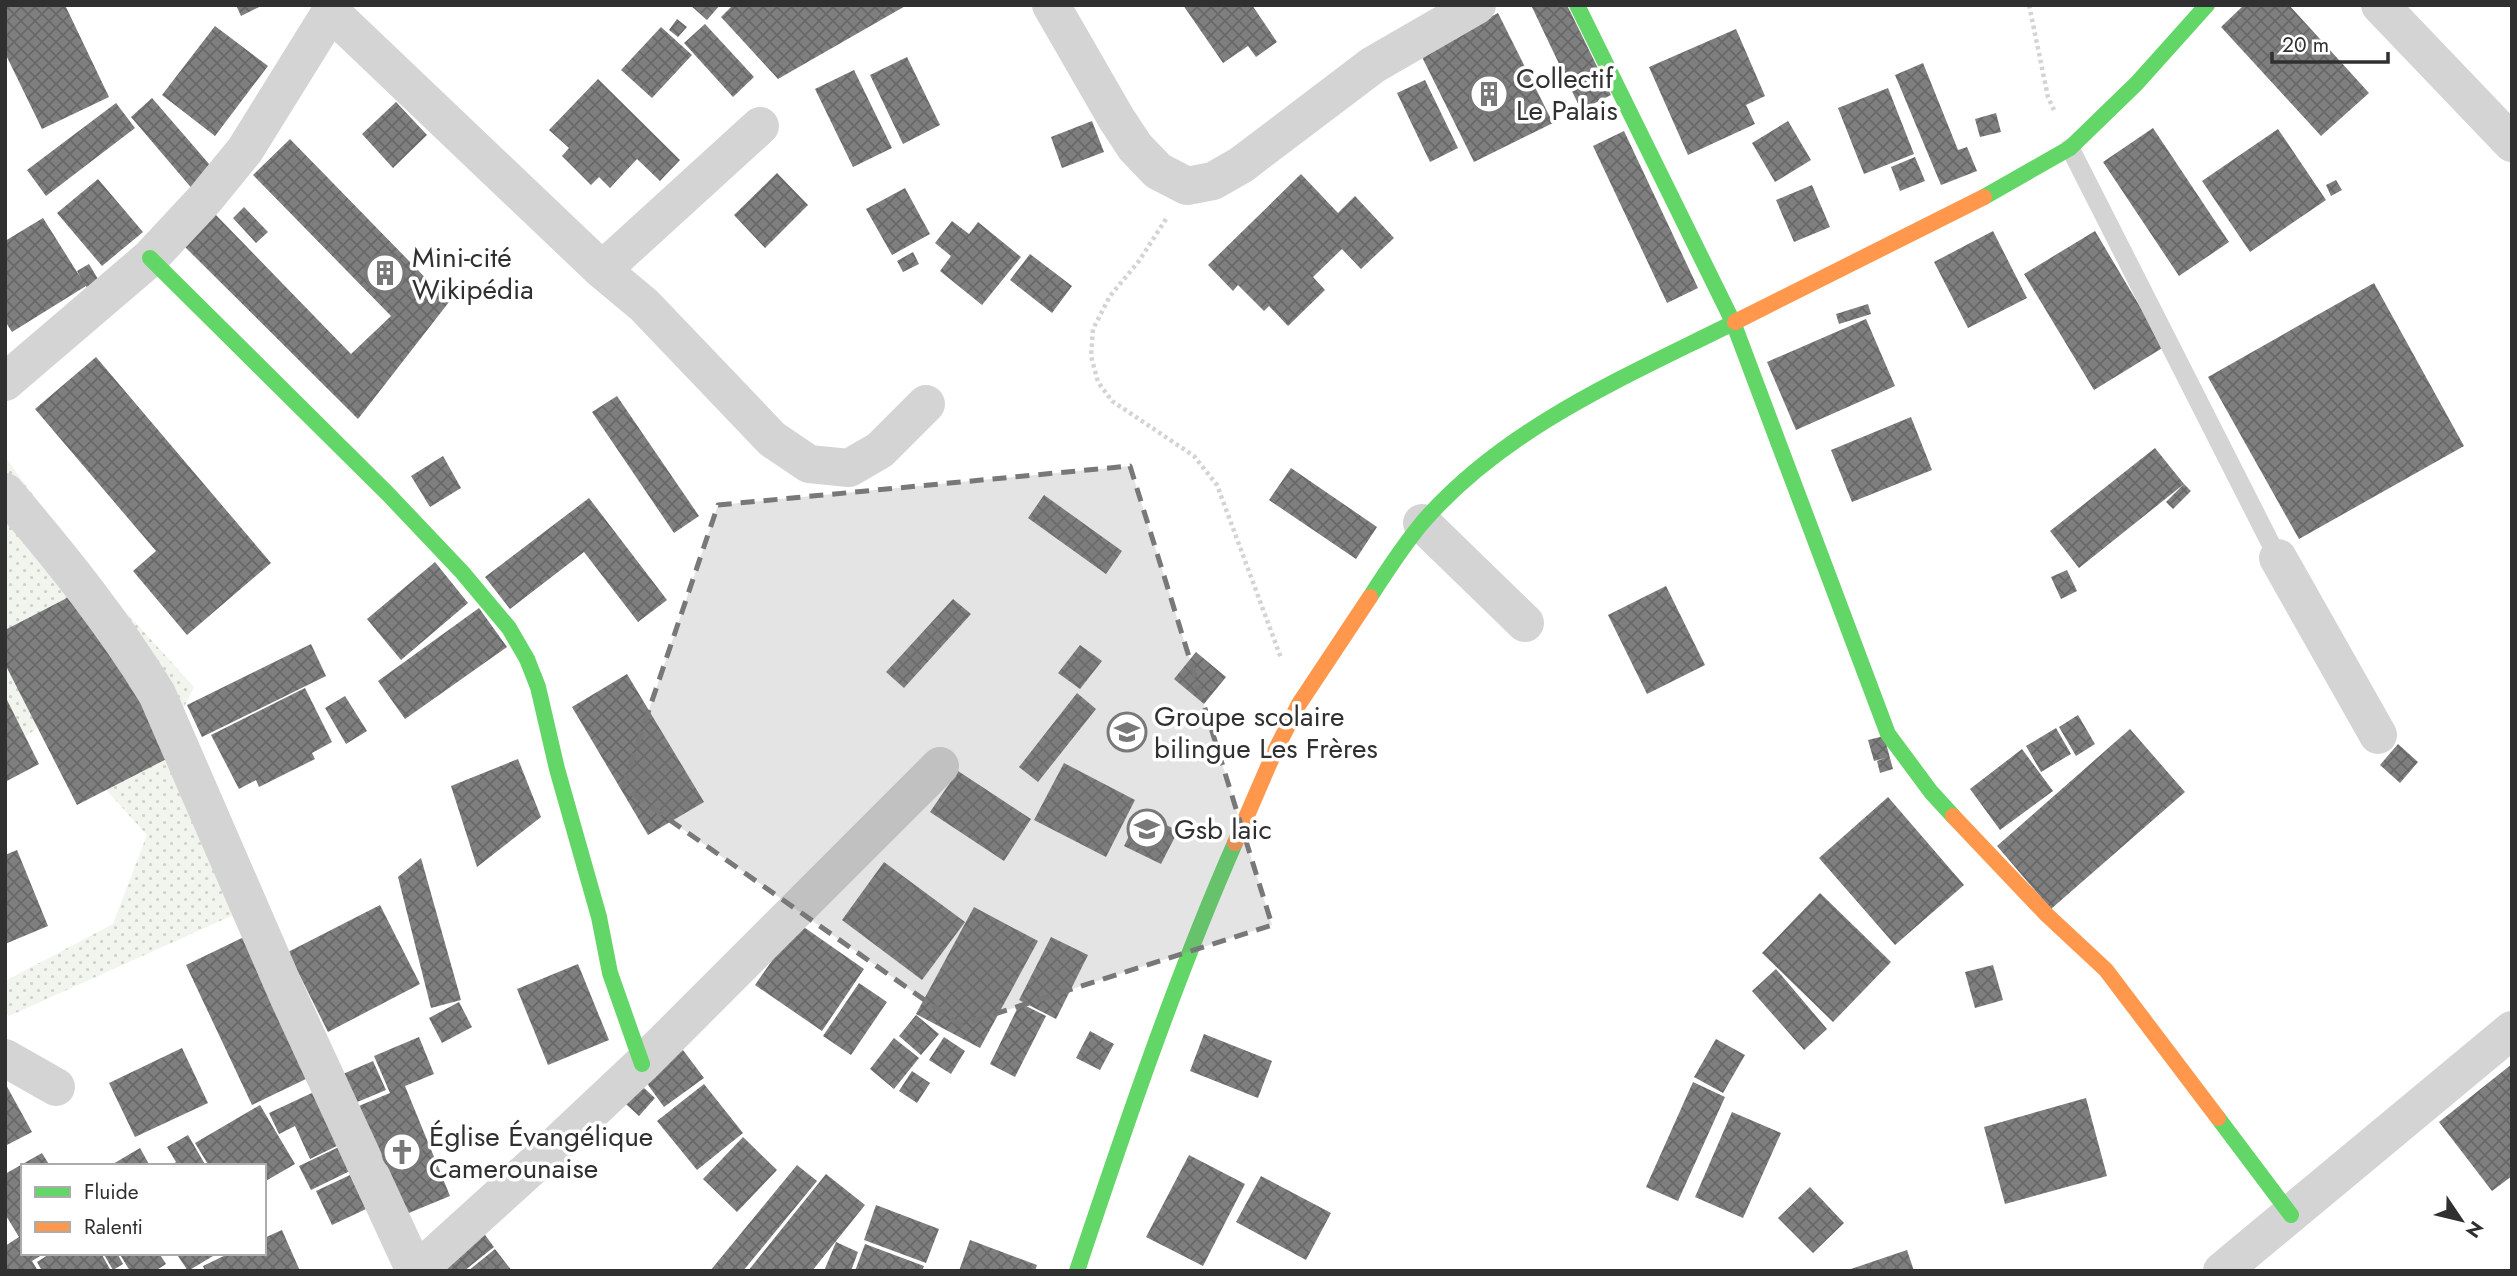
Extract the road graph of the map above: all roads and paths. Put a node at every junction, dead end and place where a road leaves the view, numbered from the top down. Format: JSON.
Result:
{"nodes":[{"id":1,"x":1051,"y":5,"type":"edge"},
{"id":2,"x":1477,"y":5,"type":"edge"},
{"id":3,"x":1577,"y":5,"type":"edge"},
{"id":4,"x":2029,"y":5,"type":"edge"},
{"id":5,"x":2207,"y":5,"type":"edge"},
{"id":6,"x":2380,"y":5,"type":"edge"},
{"id":7,"x":332,"y":8,"type":"edge"},
{"id":8,"x":760,"y":126,"type":"dead end"},
{"id":9,"x":2512,"y":143,"type":"edge"},
{"id":10,"x":2070,"y":148,"type":"junction"},
{"id":11,"x":1187,"y":186,"type":"junction"},
{"id":12,"x":150,"y":258,"type":"junction"},
{"id":13,"x":603,"y":270,"type":"junction"},
{"id":14,"x":1733,"y":322,"type":"junction"},
{"id":15,"x":5,"y":382,"type":"edge"},
{"id":16,"x":926,"y":404,"type":"dead end"},
{"id":17,"x":5,"y":492,"type":"edge"},
{"id":18,"x":1422,"y":523,"type":"junction"},
{"id":19,"x":2278,"y":558,"type":"joint"},
{"id":20,"x":1525,"y":623,"type":"dead end"},
{"id":21,"x":1299,"y":705,"type":"junction"},
{"id":22,"x":2378,"y":735,"type":"dead end"},
{"id":23,"x":940,"y":766,"type":"dead end"},
{"id":24,"x":2512,"y":1030,"type":"edge"},
{"id":25,"x":5,"y":1058,"type":"edge"},
{"id":26,"x":642,"y":1063,"type":"junction"},
{"id":27,"x":56,"y":1087,"type":"dead end"},
{"id":28,"x":2291,"y":1214,"type":"junction"},
{"id":29,"x":416,"y":1271,"type":"edge"},
{"id":30,"x":1077,"y":1271,"type":"edge"},
{"id":31,"x":2222,"y":1271,"type":"edge"}],
"edges":[{"from":1,"to":11,"type":"street"},
{"from":2,"to":11,"type":"street"},
{"from":3,"to":14,"type":"street"},
{"from":4,"to":10,"type":"path"},
{"from":5,"to":10,"type":"street"},
{"from":6,"to":9,"type":"street"},
{"from":7,"to":12,"type":"street"},
{"from":7,"to":13,"type":"street"},
{"from":8,"to":13,"type":"street"},
{"from":10,"to":14,"type":"street"},
{"from":10,"to":19,"type":"lane"},
{"from":11,"to":21,"type":"path"},
{"from":12,"to":15,"type":"street"},
{"from":12,"to":26,"type":"street"},
{"from":13,"to":16,"type":"street"},
{"from":14,"to":18,"type":"street"},
{"from":14,"to":28,"type":"street"},
{"from":17,"to":29,"type":"street"},
{"from":18,"to":20,"type":"street"},
{"from":18,"to":21,"type":"street"},
{"from":19,"to":22,"type":"street"},
{"from":21,"to":30,"type":"street"},
{"from":23,"to":26,"type":"street"},
{"from":24,"to":28,"type":"street"},
{"from":25,"to":27,"type":"street"},
{"from":26,"to":29,"type":"street"},
{"from":28,"to":31,"type":"street"}]}
